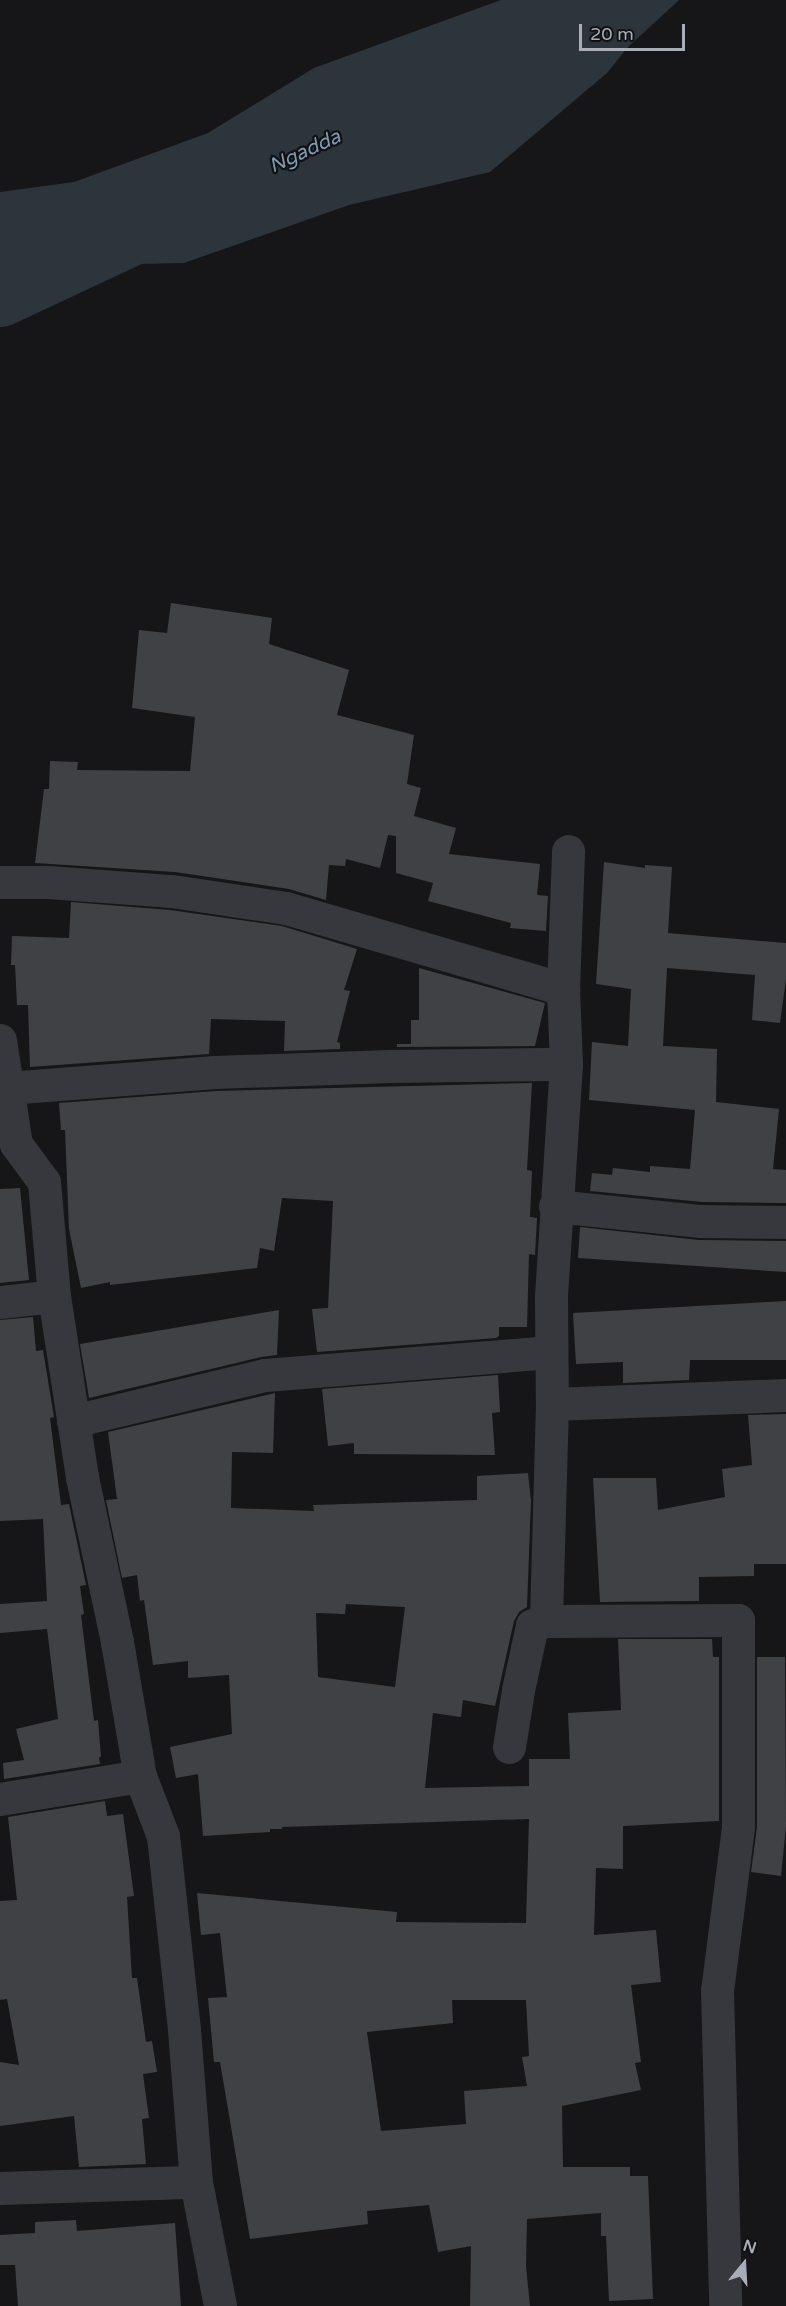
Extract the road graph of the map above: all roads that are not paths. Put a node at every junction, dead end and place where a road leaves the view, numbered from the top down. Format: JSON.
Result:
{"nodes":[{"id":1,"x":568,"y":851,"type":"dead end"},
{"id":2,"x":0,"y":882,"type":"edge"},
{"id":3,"x":563,"y":989,"type":"junction"},
{"id":4,"x":0,"y":1040,"type":"edge"},
{"id":5,"x":566,"y":1064,"type":"junction"},
{"id":6,"x":7,"y":1088,"type":"junction"},
{"id":7,"x":555,"y":1206,"type":"junction"},
{"id":8,"x":786,"y":1222,"type":"edge"},
{"id":9,"x":54,"y":1296,"type":"junction"},
{"id":10,"x":0,"y":1302,"type":"edge"},
{"id":11,"x":550,"y":1352,"type":"junction"},
{"id":12,"x":786,"y":1395,"type":"edge"},
{"id":13,"x":552,"y":1404,"type":"junction"},
{"id":14,"x":73,"y":1421,"type":"junction"},
{"id":15,"x":546,"y":1621,"type":"junction"},
{"id":16,"x":509,"y":1747,"type":"dead end"},
{"id":17,"x":140,"y":1776,"type":"junction"},
{"id":18,"x":0,"y":1799,"type":"edge"},
{"id":19,"x":196,"y":2182,"type":"junction"},
{"id":20,"x":0,"y":2188,"type":"edge"},
{"id":21,"x":220,"y":2306,"type":"edge"},
{"id":22,"x":725,"y":2306,"type":"edge"}],
"edges":[{"from":1,"to":3,"type":"street"},
{"from":2,"to":3,"type":"street"},
{"from":3,"to":5,"type":"street"},
{"from":4,"to":6,"type":"street"},
{"from":5,"to":6,"type":"street"},
{"from":5,"to":7,"type":"street"},
{"from":6,"to":9,"type":"street"},
{"from":7,"to":8,"type":"street"},
{"from":7,"to":11,"type":"street"},
{"from":9,"to":10,"type":"street"},
{"from":9,"to":14,"type":"street"},
{"from":11,"to":13,"type":"street"},
{"from":11,"to":14,"type":"street"},
{"from":12,"to":13,"type":"street"},
{"from":13,"to":15,"type":"street"},
{"from":14,"to":17,"type":"street"},
{"from":15,"to":16,"type":"street"},
{"from":15,"to":22,"type":"street"},
{"from":17,"to":18,"type":"street"},
{"from":17,"to":19,"type":"street"},
{"from":19,"to":20,"type":"street"},
{"from":19,"to":21,"type":"street"}]}
